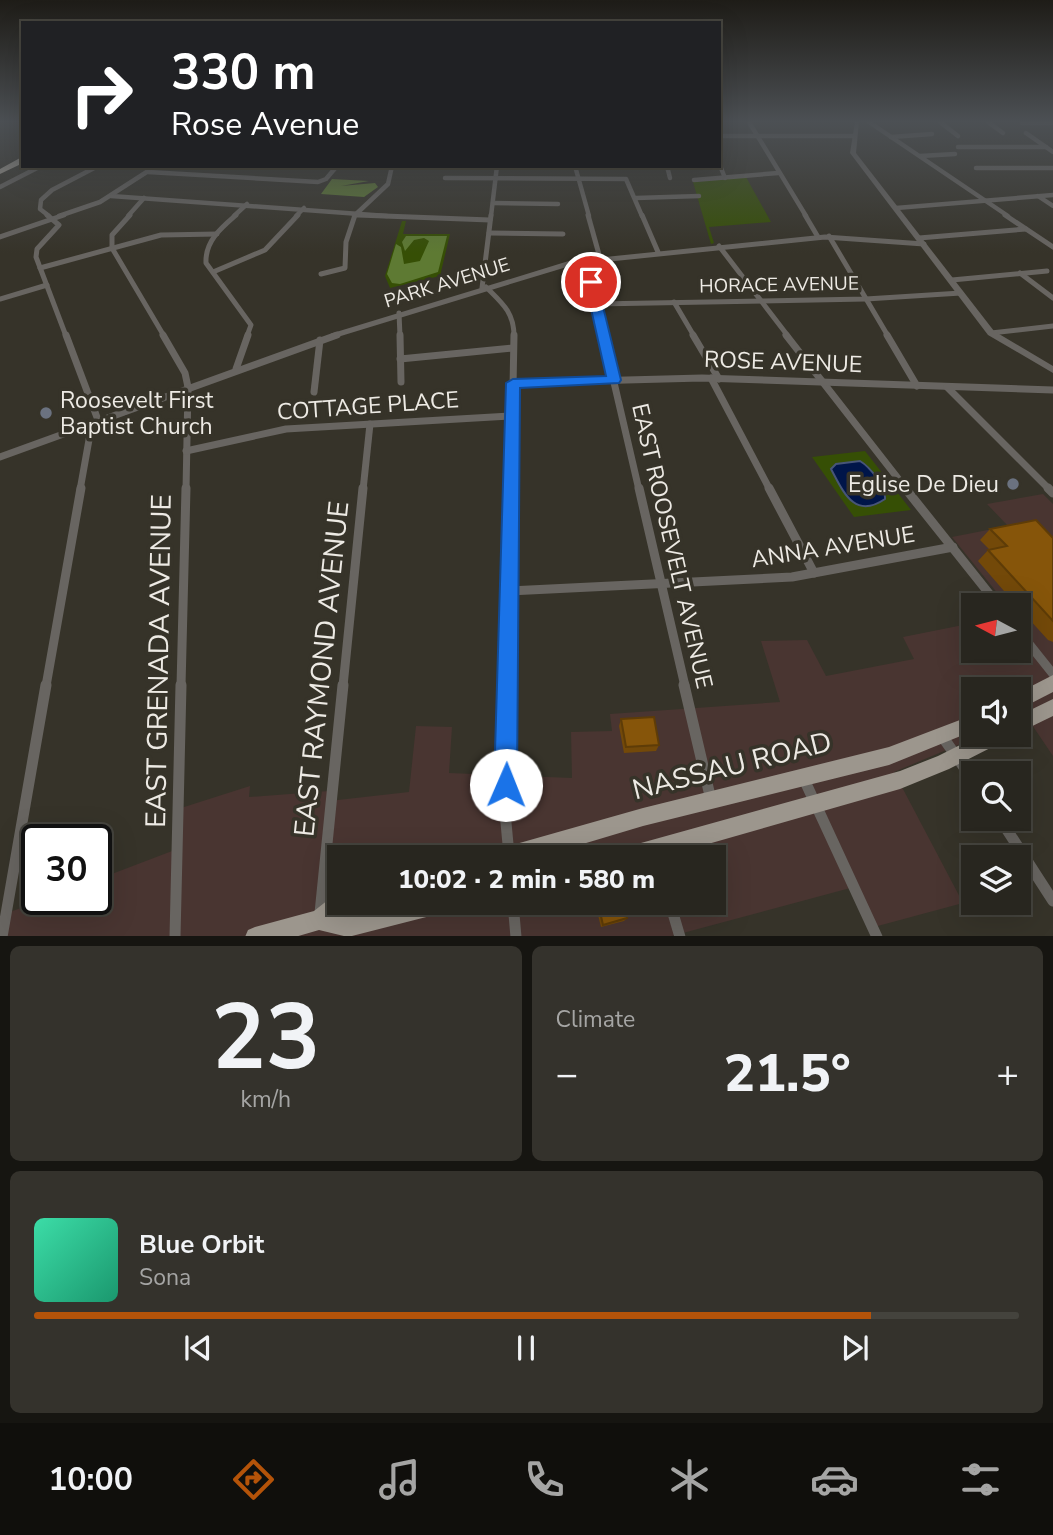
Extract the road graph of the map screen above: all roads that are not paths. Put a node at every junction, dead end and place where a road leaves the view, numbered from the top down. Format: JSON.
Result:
{"nodes":[{"id":1,"x":774,"y":166,"type":"edge"},
{"id":2,"x":863,"y":166,"type":"edge"},
{"id":3,"x":934,"y":166,"type":"edge"},
{"id":4,"x":37,"y":168,"type":"edge"},
{"id":5,"x":95,"y":168,"type":"edge"},
{"id":6,"x":153,"y":168,"type":"edge"},
{"id":7,"x":335,"y":168,"type":"edge"},
{"id":8,"x":392,"y":168,"type":"edge"},
{"id":9,"x":497,"y":168,"type":"edge"},
{"id":10,"x":576,"y":168,"type":"edge"},
{"id":11,"x":668,"y":168,"type":"edge"},
{"id":12,"x":721,"y":168,"type":"edge"},
{"id":13,"x":976,"y":168,"type":"dead end"},
{"id":14,"x":1053,"y":168,"type":"edge"},
{"id":15,"x":148,"y":172,"type":"junction"},
{"id":16,"x":778,"y":173,"type":"junction"},
{"id":17,"x":496,"y":177,"type":"junction"},
{"id":18,"x":445,"y":178,"type":"dead end"},
{"id":19,"x":578,"y":178,"type":"junction"},
{"id":20,"x":670,"y":178,"type":"dead end"},
{"id":21,"x":725,"y":178,"type":"junction"},
{"id":22,"x":694,"y":180,"type":"dead end"},
{"id":23,"x":0,"y":187,"type":"edge"},
{"id":24,"x":1053,"y":195,"type":"edge"},
{"id":25,"x":111,"y":196,"type":"junction"},
{"id":26,"x":699,"y":196,"type":"dead end"},
{"id":27,"x":1038,"y":196,"type":"junction"},
{"id":28,"x":144,"y":198,"type":"junction"},
{"id":29,"x":636,"y":198,"type":"junction"},
{"id":30,"x":985,"y":201,"type":"junction"},
{"id":31,"x":493,"y":203,"type":"junction"},
{"id":32,"x":247,"y":204,"type":"junction"},
{"id":33,"x":558,"y":204,"type":"dead end"},
{"id":34,"x":1053,"y":206,"type":"edge"},
{"id":35,"x":304,"y":208,"type":"junction"},
{"id":36,"x":896,"y":208,"type":"junction"},
{"id":37,"x":357,"y":215,"type":"junction"},
{"id":38,"x":52,"y":219,"type":"junction"},
{"id":39,"x":490,"y":220,"type":"junction"},
{"id":40,"x":1026,"y":229,"type":"junction"},
{"id":41,"x":489,"y":233,"type":"junction"},
{"id":42,"x":217,"y":234,"type":"junction"},
{"id":43,"x":563,"y":234,"type":"dead end"},
{"id":44,"x":829,"y":236,"type":"junction"},
{"id":45,"x":0,"y":237,"type":"edge"},
{"id":46,"x":818,"y":237,"type":"junction"},
{"id":47,"x":921,"y":241,"type":"junction"},
{"id":48,"x":719,"y":246,"type":"junction"},
{"id":49,"x":1053,"y":247,"type":"edge"},
{"id":50,"x":112,"y":248,"type":"junction"},
{"id":51,"x":658,"y":252,"type":"junction"},
{"id":52,"x":600,"y":258,"type":"junction"},
{"id":53,"x":586,"y":260,"type":"junction"},
{"id":54,"x":40,"y":268,"type":"junction"},
{"id":55,"x":1047,"y":271,"type":"dead end"},
{"id":56,"x":213,"y":272,"type":"junction"},
{"id":57,"x":321,"y":274,"type":"dead end"},
{"id":58,"x":1020,"y":274,"type":"junction"},
{"id":59,"x":952,"y":280,"type":"junction"},
{"id":60,"x":47,"y":285,"type":"junction"},
{"id":61,"x":484,"y":288,"type":"junction"},
{"id":62,"x":961,"y":293,"type":"junction"},
{"id":63,"x":1053,"y":298,"type":"edge"},
{"id":64,"x":0,"y":299,"type":"edge"},
{"id":65,"x":866,"y":299,"type":"junction"},
{"id":66,"x":761,"y":301,"type":"junction"},
{"id":67,"x":674,"y":302,"type":"junction"},
{"id":68,"x":596,"y":304,"type":"junction"},
{"id":69,"x":399,"y":313,"type":"junction"},
{"id":70,"x":1053,"y":326,"type":"edge"},
{"id":71,"x":991,"y":333,"type":"junction"},
{"id":72,"x":320,"y":340,"type":"junction"},
{"id":73,"x":513,"y":348,"type":"junction"},
{"id":74,"x":400,"y":359,"type":"junction"},
{"id":75,"x":236,"y":369,"type":"junction"},
{"id":76,"x":1053,"y":370,"type":"edge"},
{"id":77,"x":715,"y":378,"type":"junction"},
{"id":78,"x":614,"y":380,"type":"junction"},
{"id":79,"x":401,"y":382,"type":"dead end"},
{"id":80,"x":823,"y":382,"type":"junction"},
{"id":81,"x":513,"y":383,"type":"junction"},
{"id":82,"x":917,"y":386,"type":"junction"},
{"id":83,"x":188,"y":387,"type":"junction"},
{"id":84,"x":947,"y":387,"type":"junction"},
{"id":85,"x":1053,"y":390,"type":"edge"},
{"id":86,"x":314,"y":392,"type":"dead end"},
{"id":87,"x":512,"y":416,"type":"junction"},
{"id":88,"x":95,"y":422,"type":"junction"},
{"id":89,"x":370,"y":424,"type":"junction"},
{"id":90,"x":186,"y":451,"type":"junction"},
{"id":91,"x":0,"y":457,"type":"edge"},
{"id":92,"x":1053,"y":493,"type":"edge"},
{"id":93,"x":953,"y":547,"type":"junction"},
{"id":94,"x":814,"y":573,"type":"junction"},
{"id":95,"x":661,"y":584,"type":"junction"},
{"id":96,"x":509,"y":591,"type":"junction"},
{"id":97,"x":989,"y":593,"type":"edge"},
{"id":98,"x":1031,"y":647,"type":"edge"},
{"id":99,"x":1053,"y":674,"type":"edge"},
{"id":100,"x":1053,"y":683,"type":"edge"},
{"id":101,"x":1031,"y":695,"type":"edge"},
{"id":102,"x":1053,"y":707,"type":"edge"},
{"id":103,"x":1031,"y":718,"type":"edge"},
{"id":104,"x":961,"y":728,"type":"edge"},
{"id":105,"x":943,"y":736,"type":"junction"},
{"id":106,"x":975,"y":747,"type":"edge"},
{"id":107,"x":957,"y":756,"type":"junction"},
{"id":108,"x":961,"y":762,"type":"edge"},
{"id":109,"x":803,"y":777,"type":"junction"},
{"id":110,"x":711,"y":800,"type":"junction"},
{"id":111,"x":815,"y":803,"type":"junction"},
{"id":112,"x":1008,"y":831,"type":"edge"},
{"id":113,"x":506,"y":845,"type":"edge"},
{"id":114,"x":550,"y":845,"type":"edge"},
{"id":115,"x":681,"y":845,"type":"edge"},
{"id":116,"x":1053,"y":901,"type":"edge"},
{"id":117,"x":327,"y":914,"type":"edge"},
{"id":118,"x":402,"y":915,"type":"edge"},
{"id":119,"x":514,"y":915,"type":"edge"},
{"id":120,"x":674,"y":915,"type":"edge"},
{"id":121,"x":319,"y":920,"type":"junction"},
{"id":122,"x":345,"y":932,"type":"edge"},
{"id":123,"x":2,"y":936,"type":"edge"},
{"id":124,"x":176,"y":936,"type":"edge"},
{"id":125,"x":255,"y":936,"type":"edge"},
{"id":126,"x":516,"y":936,"type":"edge"},
{"id":127,"x":680,"y":936,"type":"edge"},
{"id":128,"x":877,"y":936,"type":"edge"}],
"edges":[{"from":1,"to":16,"type":"street"},
{"from":2,"to":36,"type":"street"},
{"from":3,"to":30,"type":"street"},
{"from":4,"to":23,"type":"street"},
{"from":5,"to":38,"type":"street"},
{"from":6,"to":15,"type":"street"},
{"from":7,"to":15,"type":"street"},
{"from":8,"to":37,"type":"street"},
{"from":9,"to":17,"type":"street"},
{"from":10,"to":19,"type":"street"},
{"from":11,"to":20,"type":"street"},
{"from":12,"to":21,"type":"street"},
{"from":13,"to":14,"type":"street"},
{"from":15,"to":25,"type":"street"},
{"from":16,"to":21,"type":"street"},
{"from":16,"to":46,"type":"street"},
{"from":17,"to":18,"type":"street"},
{"from":17,"to":19,"type":"street"},
{"from":17,"to":31,"type":"street"},
{"from":19,"to":29,"type":"street"},
{"from":19,"to":52,"type":"street"},
{"from":21,"to":22,"type":"street"},
{"from":24,"to":27,"type":"street"},
{"from":25,"to":28,"type":"street"},
{"from":25,"to":38,"type":"street"},
{"from":26,"to":29,"type":"street"},
{"from":27,"to":30,"type":"street"},
{"from":27,"to":34,"type":"street"},
{"from":28,"to":32,"type":"street"},
{"from":28,"to":50,"type":"street"},
{"from":29,"to":51,"type":"street"},
{"from":30,"to":36,"type":"street"},
{"from":30,"to":40,"type":"street"},
{"from":31,"to":33,"type":"street"},
{"from":31,"to":39,"type":"street"},
{"from":32,"to":35,"type":"street"},
{"from":32,"to":42,"type":"street"},
{"from":35,"to":37,"type":"street"},
{"from":35,"to":56,"type":"street"},
{"from":36,"to":47,"type":"street"},
{"from":37,"to":39,"type":"street"},
{"from":37,"to":57,"type":"street"},
{"from":38,"to":45,"type":"street"},
{"from":38,"to":54,"type":"street"},
{"from":39,"to":41,"type":"street"},
{"from":40,"to":47,"type":"street","name":"PARK AVENUE"},
{"from":40,"to":49,"type":"street"},
{"from":41,"to":43,"type":"street"},
{"from":41,"to":61,"type":"street"},
{"from":42,"to":50,"type":"street"},
{"from":42,"to":56,"type":"street"},
{"from":44,"to":46,"type":"street","name":"PARK AVENUE"},
{"from":44,"to":47,"type":"street","name":"PARK AVENUE"},
{"from":44,"to":65,"type":"street"},
{"from":46,"to":48,"type":"street","name":"PARK AVENUE"},
{"from":47,"to":59,"type":"street"},
{"from":48,"to":51,"type":"street","name":"PARK AVENUE"},
{"from":48,"to":66,"type":"street"},
{"from":50,"to":54,"type":"street"},
{"from":50,"to":83,"type":"street"},
{"from":51,"to":52,"type":"street","name":"PARK AVENUE"},
{"from":52,"to":53,"type":"street","name":"PARK AVENUE"},
{"from":53,"to":61,"type":"street","name":"PARK AVENUE"},
{"from":53,"to":68,"type":"street","name":"EAST ROOSEVELT AVENUE"},
{"from":54,"to":60,"type":"street"},
{"from":55,"to":58,"type":"street"},
{"from":56,"to":75,"type":"street"},
{"from":58,"to":59,"type":"street"},
{"from":58,"to":63,"type":"street"},
{"from":59,"to":62,"type":"street"},
{"from":60,"to":64,"type":"street"},
{"from":60,"to":88,"type":"street"},
{"from":61,"to":69,"type":"street","name":"PARK AVENUE"},
{"from":61,"to":73,"type":"street"},
{"from":62,"to":65,"type":"street","name":"HORACE AVENUE"},
{"from":62,"to":71,"type":"street"},
{"from":65,"to":66,"type":"street","name":"HORACE AVENUE"},
{"from":65,"to":82,"type":"street"},
{"from":66,"to":67,"type":"street","name":"HORACE AVENUE"},
{"from":66,"to":80,"type":"street"},
{"from":67,"to":68,"type":"street","name":"HORACE AVENUE"},
{"from":67,"to":77,"type":"street"},
{"from":68,"to":78,"type":"street","name":"EAST ROOSEVELT AVENUE"},
{"from":69,"to":72,"type":"street","name":"PARK AVENUE"},
{"from":69,"to":74,"type":"street"},
{"from":70,"to":71,"type":"street"},
{"from":71,"to":76,"type":"street"},
{"from":72,"to":75,"type":"street","name":"PARK AVENUE"},
{"from":72,"to":86,"type":"street"},
{"from":73,"to":74,"type":"street"},
{"from":73,"to":81,"type":"street"},
{"from":74,"to":79,"type":"street"},
{"from":75,"to":83,"type":"street","name":"PARK AVENUE"},
{"from":77,"to":78,"type":"street","name":"ROSE AVENUE"},
{"from":77,"to":80,"type":"street","name":"ROSE AVENUE"},
{"from":77,"to":94,"type":"street"},
{"from":78,"to":81,"type":"street","name":"ROSE AVENUE"},
{"from":78,"to":95,"type":"street","name":"EAST ROOSEVELT AVENUE"},
{"from":80,"to":82,"type":"street","name":"ROSE AVENUE"},
{"from":80,"to":93,"type":"street"},
{"from":81,"to":87,"type":"street"},
{"from":82,"to":84,"type":"street","name":"ROSE AVENUE"},
{"from":83,"to":88,"type":"street","name":"PARK AVENUE"},
{"from":83,"to":90,"type":"street","name":"EAST GRENADA AVENUE"},
{"from":84,"to":85,"type":"street","name":"ROSE AVENUE"},
{"from":84,"to":92,"type":"street"},
{"from":87,"to":89,"type":"street","name":"COTTAGE PLACE"},
{"from":87,"to":96,"type":"street"},
{"from":88,"to":91,"type":"street","name":"PARK AVENUE"},
{"from":88,"to":123,"type":"street"},
{"from":89,"to":90,"type":"street","name":"COTTAGE PLACE"},
{"from":89,"to":121,"type":"street","name":"EAST RAYMOND AVENUE"},
{"from":90,"to":124,"type":"street","name":"EAST GRENADA AVENUE"},
{"from":93,"to":94,"type":"street","name":"ANNA AVENUE"},
{"from":93,"to":97,"type":"street"},
{"from":94,"to":95,"type":"street","name":"ANNA AVENUE"},
{"from":95,"to":96,"type":"street","name":"ANNA AVENUE"},
{"from":95,"to":110,"type":"street","name":"EAST ROOSEVELT AVENUE"},
{"from":96,"to":113,"type":"street"},
{"from":98,"to":99,"type":"street"},
{"from":100,"to":101,"type":"main road"},
{"from":102,"to":103,"type":"main road"},
{"from":104,"to":105,"type":"main road","name":"NASSAU ROAD"},
{"from":105,"to":107,"type":"street"},
{"from":105,"to":109,"type":"main road","name":"NASSAU ROAD"},
{"from":106,"to":107,"type":"main road"},
{"from":107,"to":108,"type":"street"},
{"from":107,"to":111,"type":"main road"},
{"from":109,"to":110,"type":"main road","name":"NASSAU ROAD"},
{"from":109,"to":111,"type":"street"},
{"from":110,"to":114,"type":"main road","name":"NASSAU ROAD"},
{"from":111,"to":115,"type":"main road"},
{"from":111,"to":128,"type":"street"},
{"from":112,"to":116,"type":"street"},
{"from":117,"to":121,"type":"main road"},
{"from":118,"to":122,"type":"main road"},
{"from":119,"to":126,"type":"street"},
{"from":120,"to":127,"type":"street"},
{"from":121,"to":122,"type":"main road"},
{"from":121,"to":125,"type":"main road"}]}
